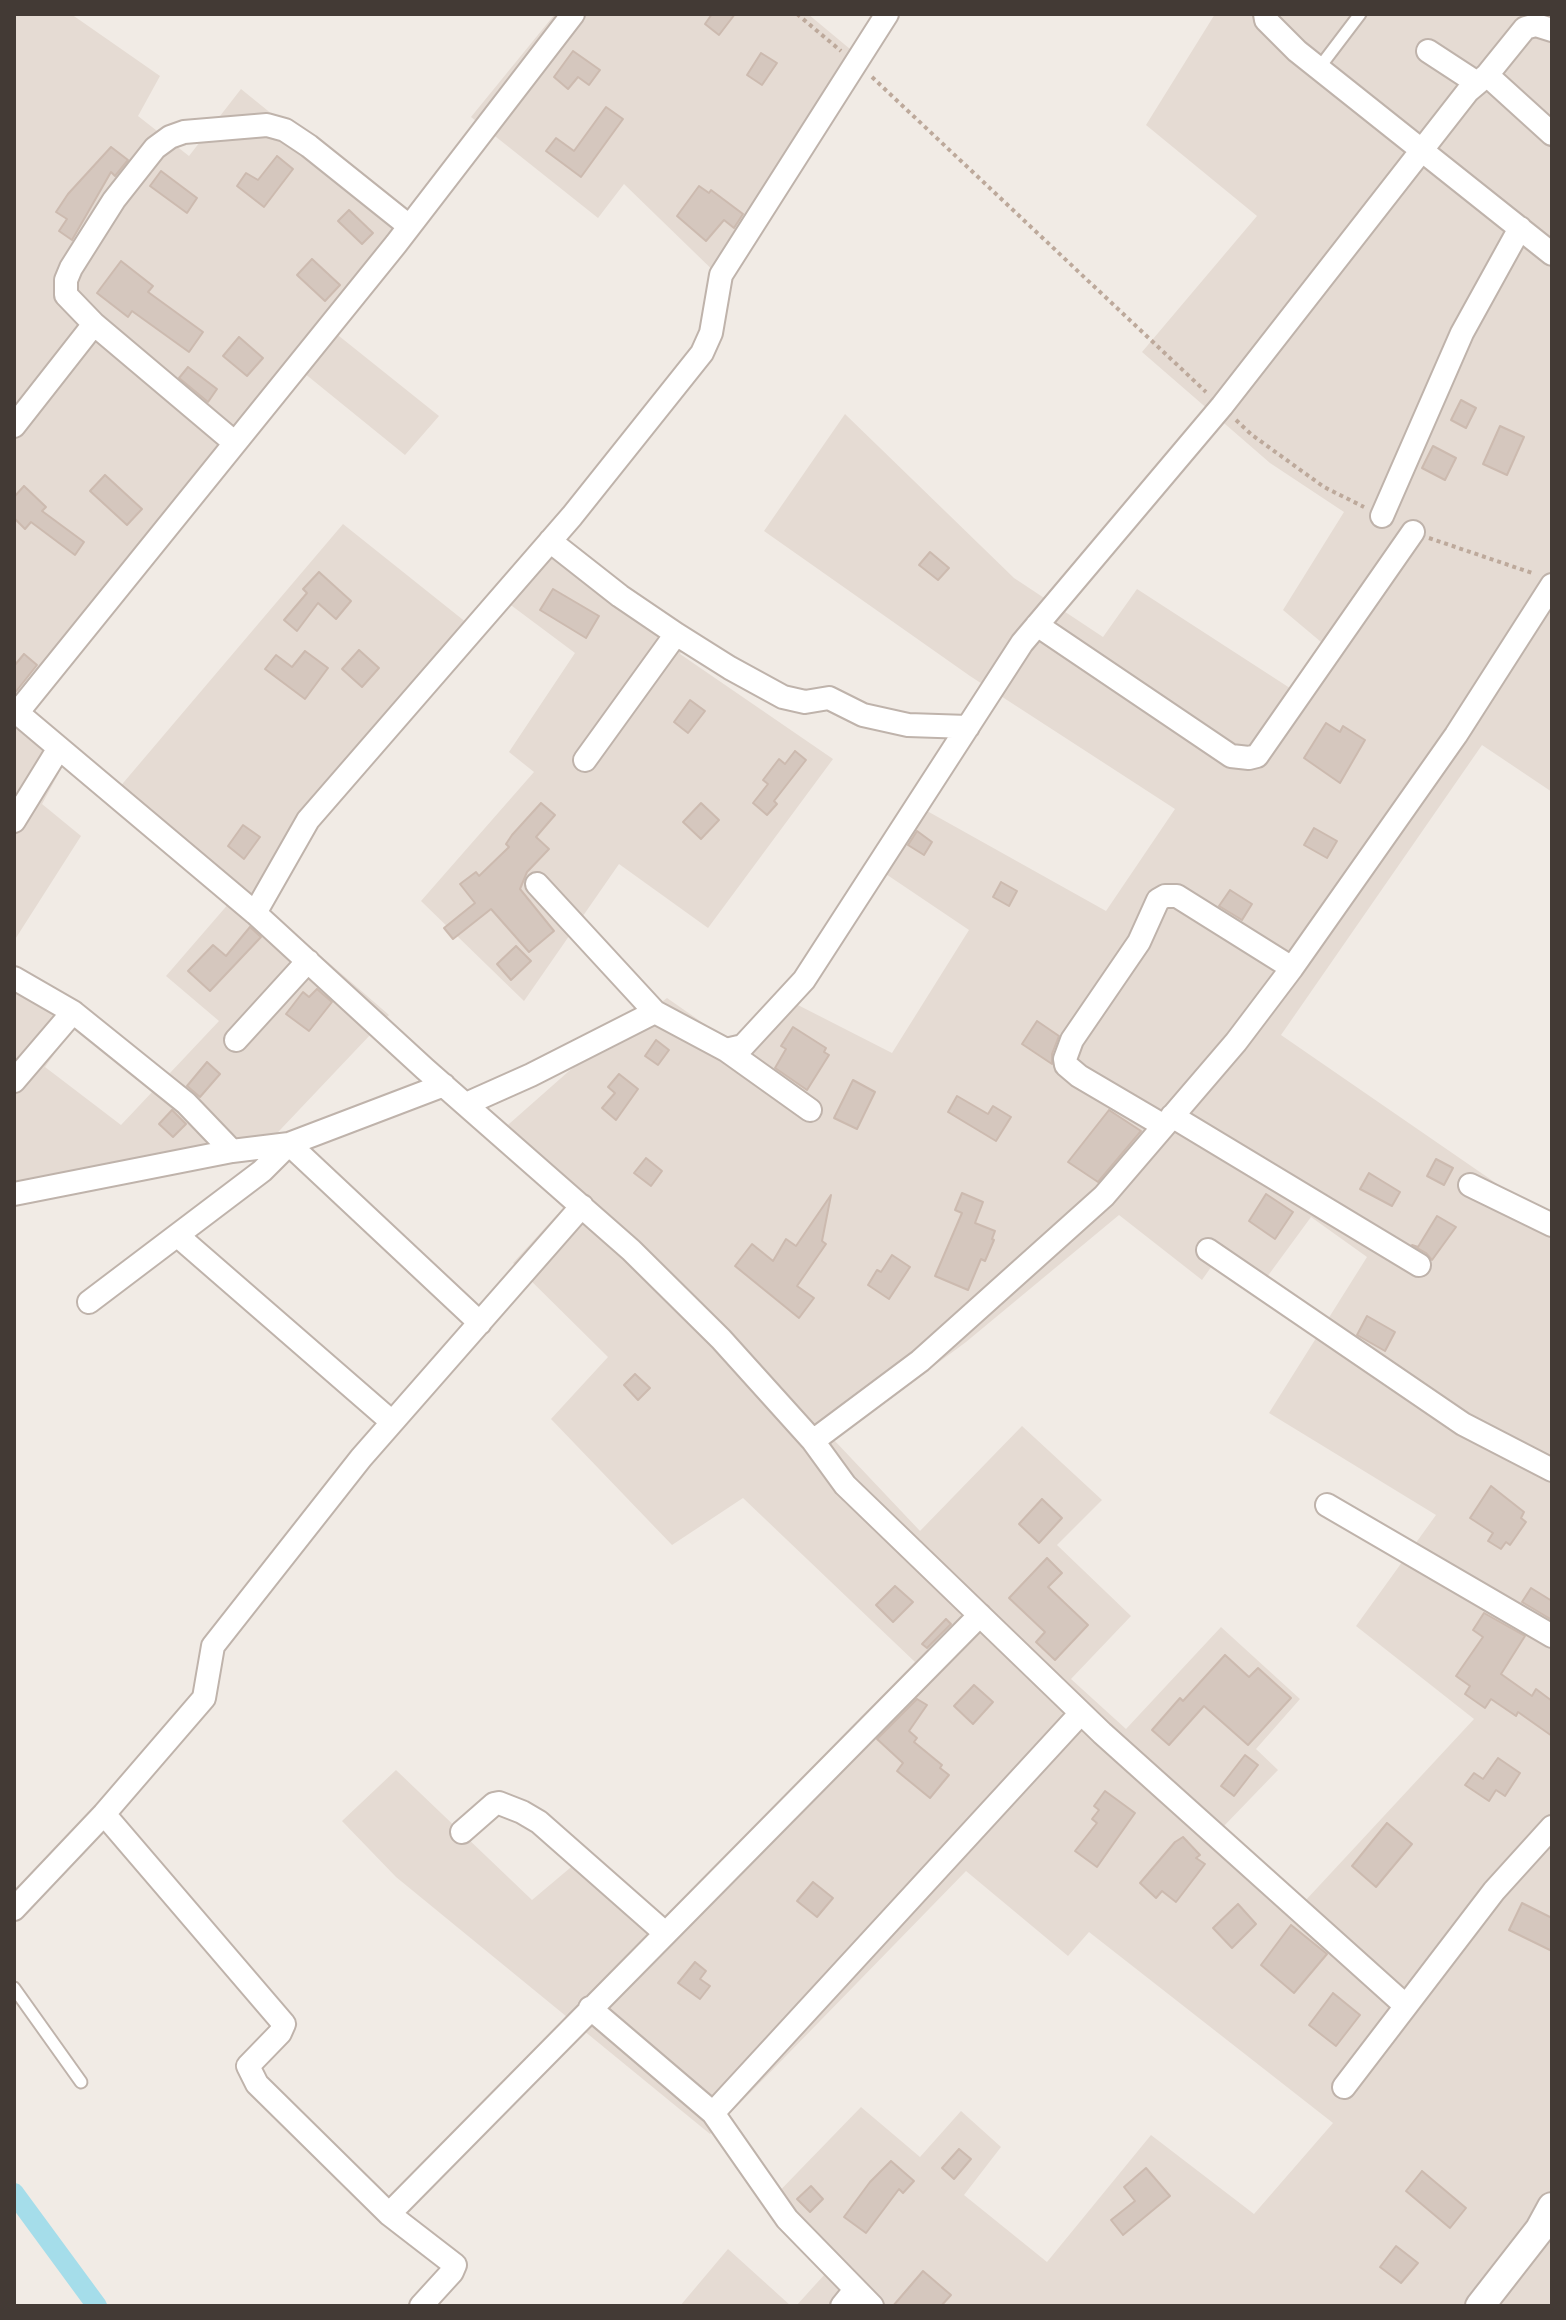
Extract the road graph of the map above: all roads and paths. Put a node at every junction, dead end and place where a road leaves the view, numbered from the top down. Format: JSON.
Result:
{"nodes":[{"id":1,"x":573,"y":14,"type":"edge"},
{"id":2,"x":797,"y":14,"type":"edge"},
{"id":3,"x":887,"y":14,"type":"edge"},
{"id":4,"x":1265,"y":14,"type":"edge"},
{"id":5,"x":1360,"y":14,"type":"edge"},
{"id":6,"x":1552,"y":30,"type":"edge"},
{"id":7,"x":1428,"y":51,"type":"dead end"},
{"id":8,"x":857,"y":64,"type":"junction"},
{"id":9,"x":1319,"y":68,"type":"junction"},
{"id":10,"x":1482,"y":79,"type":"junction"},
{"id":11,"x":1552,"y":134,"type":"edge"},
{"id":12,"x":1423,"y":149,"type":"junction"},
{"id":13,"x":409,"y":226,"type":"junction"},
{"id":14,"x":1520,"y":228,"type":"junction"},
{"id":15,"x":1552,"y":254,"type":"edge"},
{"id":16,"x":94,"y":324,"type":"junction"},
{"id":17,"x":1222,"y":406,"type":"junction"},
{"id":18,"x":14,"y":426,"type":"edge"},
{"id":19,"x":235,"y":443,"type":"junction"},
{"id":20,"x":1382,"y":516,"type":"joint"},
{"id":21,"x":1413,"y":532,"type":"joint"},
{"id":22,"x":550,"y":541,"type":"junction"},
{"id":23,"x":1545,"y":580,"type":"edge"},
{"id":24,"x":1037,"y":625,"type":"junction"},
{"id":25,"x":676,"y":634,"type":"junction"},
{"id":26,"x":16,"y":711,"type":"edge"},
{"id":27,"x":968,"y":727,"type":"junction"},
{"id":28,"x":59,"y":748,"type":"junction"},
{"id":29,"x":585,"y":760,"type":"dead end"},
{"id":30,"x":14,"y":821,"type":"edge"},
{"id":31,"x":537,"y":884,"type":"dead end"},
{"id":32,"x":255,"y":913,"type":"junction"},
{"id":33,"x":308,"y":961,"type":"junction"},
{"id":34,"x":1292,"y":968,"type":"junction"},
{"id":35,"x":14,"y":978,"type":"edge"},
{"id":36,"x":73,"y":1012,"type":"junction"},
{"id":37,"x":655,"y":1012,"type":"junction"},
{"id":38,"x":236,"y":1040,"type":"dead end"},
{"id":39,"x":726,"y":1050,"type":"junction"},
{"id":40,"x":14,"y":1081,"type":"edge"},
{"id":41,"x":444,"y":1085,"type":"junction"},
{"id":42,"x":466,"y":1104,"type":"junction"},
{"id":43,"x":810,"y":1110,"type":"dead end"},
{"id":44,"x":1168,"y":1121,"type":"junction"},
{"id":45,"x":289,"y":1144,"type":"junction"},
{"id":46,"x":232,"y":1151,"type":"junction"},
{"id":47,"x":1470,"y":1185,"type":"dead end"},
{"id":48,"x":14,"y":1194,"type":"edge"},
{"id":49,"x":582,"y":1206,"type":"junction"},
{"id":50,"x":1552,"y":1225,"type":"edge"},
{"id":51,"x":178,"y":1236,"type":"junction"},
{"id":52,"x":1208,"y":1250,"type":"dead end"},
{"id":53,"x":1419,"y":1265,"type":"dead end"},
{"id":54,"x":89,"y":1302,"type":"dead end"},
{"id":55,"x":480,"y":1323,"type":"junction"},
{"id":56,"x":392,"y":1422,"type":"junction"},
{"id":57,"x":813,"y":1441,"type":"junction"},
{"id":58,"x":1552,"y":1470,"type":"edge"},
{"id":59,"x":1327,"y":1505,"type":"dead end"},
{"id":60,"x":980,"y":1615,"type":"junction"},
{"id":61,"x":1552,"y":1636,"type":"edge"},
{"id":62,"x":1081,"y":1713,"type":"junction"},
{"id":63,"x":104,"y":1814,"type":"junction"},
{"id":64,"x":1552,"y":1827,"type":"edge"},
{"id":65,"x":462,"y":1832,"type":"dead end"},
{"id":66,"x":14,"y":1909,"type":"edge"},
{"id":67,"x":665,"y":1933,"type":"junction"},
{"id":68,"x":14,"y":1988,"type":"edge"},
{"id":69,"x":1406,"y":2006,"type":"junction"},
{"id":70,"x":590,"y":2008,"type":"junction"},
{"id":71,"x":81,"y":2082,"type":"dead end"},
{"id":72,"x":1344,"y":2087,"type":"dead end"},
{"id":73,"x":713,"y":2113,"type":"junction"},
{"id":74,"x":389,"y":2214,"type":"junction"},
{"id":75,"x":1548,"y":2225,"type":"edge"},
{"id":76,"x":856,"y":2301,"type":"edge"},
{"id":77,"x":421,"y":2306,"type":"edge"},
{"id":78,"x":1480,"y":2306,"type":"edge"}],
"edges":[{"from":1,"to":13,"type":"street"},
{"from":2,"to":8,"type":"path"},
{"from":3,"to":8,"type":"street"},
{"from":4,"to":9,"type":"street"},
{"from":5,"to":9,"type":"lane"},
{"from":6,"to":10,"type":"street"},
{"from":7,"to":10,"type":"street"},
{"from":8,"to":17,"type":"path"},
{"from":8,"to":22,"type":"street"},
{"from":9,"to":12,"type":"street"},
{"from":10,"to":11,"type":"street"},
{"from":10,"to":12,"type":"street"},
{"from":12,"to":14,"type":"street"},
{"from":12,"to":17,"type":"street"},
{"from":13,"to":16,"type":"street"},
{"from":13,"to":19,"type":"street"},
{"from":14,"to":15,"type":"street"},
{"from":14,"to":20,"type":"street"},
{"from":16,"to":18,"type":"street"},
{"from":16,"to":19,"type":"street"},
{"from":17,"to":20,"type":"path"},
{"from":17,"to":24,"type":"street"},
{"from":19,"to":26,"type":"street"},
{"from":21,"to":23,"type":"path"},
{"from":21,"to":24,"type":"street"},
{"from":22,"to":25,"type":"street"},
{"from":22,"to":32,"type":"street"},
{"from":23,"to":34,"type":"street"},
{"from":24,"to":27,"type":"street"},
{"from":25,"to":27,"type":"street"},
{"from":25,"to":29,"type":"street"},
{"from":26,"to":28,"type":"street"},
{"from":27,"to":39,"type":"street"},
{"from":28,"to":30,"type":"street"},
{"from":28,"to":32,"type":"street"},
{"from":31,"to":37,"type":"street"},
{"from":32,"to":33,"type":"street"},
{"from":33,"to":38,"type":"street"},
{"from":33,"to":41,"type":"street"},
{"from":34,"to":44,"type":"street"},
{"from":34,"to":44,"type":"street"},
{"from":35,"to":36,"type":"street"},
{"from":36,"to":40,"type":"street"},
{"from":36,"to":46,"type":"street"},
{"from":37,"to":39,"type":"street"},
{"from":37,"to":42,"type":"street"},
{"from":39,"to":43,"type":"street"},
{"from":41,"to":42,"type":"street"},
{"from":41,"to":45,"type":"street"},
{"from":42,"to":49,"type":"street"},
{"from":44,"to":53,"type":"street"},
{"from":44,"to":57,"type":"street"},
{"from":45,"to":46,"type":"street"},
{"from":45,"to":51,"type":"street"},
{"from":45,"to":55,"type":"street"},
{"from":46,"to":48,"type":"street"},
{"from":47,"to":50,"type":"street"},
{"from":49,"to":55,"type":"street"},
{"from":49,"to":57,"type":"street"},
{"from":51,"to":54,"type":"street"},
{"from":51,"to":56,"type":"street"},
{"from":52,"to":58,"type":"street"},
{"from":55,"to":56,"type":"street"},
{"from":56,"to":63,"type":"street"},
{"from":57,"to":60,"type":"street"},
{"from":59,"to":61,"type":"street"},
{"from":60,"to":62,"type":"street"},
{"from":60,"to":67,"type":"street"},
{"from":62,"to":69,"type":"street"},
{"from":62,"to":73,"type":"street"},
{"from":63,"to":66,"type":"street"},
{"from":63,"to":74,"type":"street"},
{"from":64,"to":69,"type":"street"},
{"from":65,"to":67,"type":"street"},
{"from":67,"to":70,"type":"street"},
{"from":68,"to":71,"type":"lane"},
{"from":69,"to":72,"type":"street"},
{"from":70,"to":73,"type":"street"},
{"from":70,"to":74,"type":"street"},
{"from":73,"to":76,"type":"street"},
{"from":74,"to":77,"type":"street"},
{"from":75,"to":78,"type":"street"}]}
